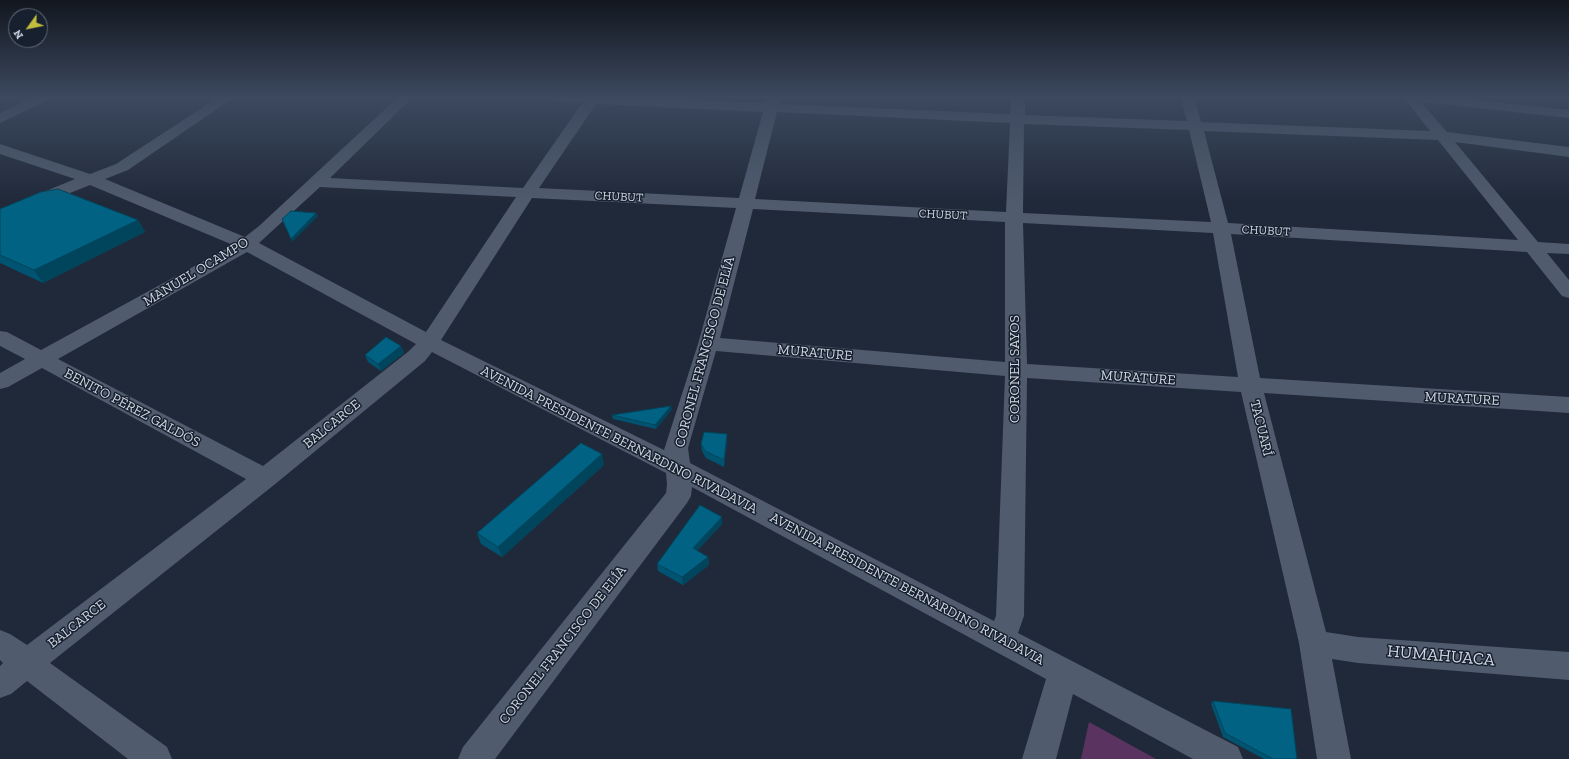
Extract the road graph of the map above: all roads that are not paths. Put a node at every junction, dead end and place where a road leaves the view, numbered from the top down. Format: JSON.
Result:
{"nodes":[{"id":1,"x":174,"y":133,"type":"edge"},
{"id":2,"x":367,"y":133,"type":"edge"},
{"id":3,"x":569,"y":133,"type":"edge"},
{"id":4,"x":764,"y":133,"type":"edge"},
{"id":5,"x":1018,"y":133,"type":"edge"},
{"id":6,"x":1197,"y":133,"type":"edge"},
{"id":7,"x":1370,"y":133,"type":"edge"},
{"id":8,"x":1438,"y":133,"type":"edge"},
{"id":9,"x":1440,"y":136,"type":"junction"},
{"id":10,"x":0,"y":149,"type":"edge"},
{"id":11,"x":1569,"y":152,"type":"edge"},
{"id":12,"x":90,"y":179,"type":"junction"},
{"id":13,"x":316,"y":182,"type":"junction"},
{"id":14,"x":528,"y":192,"type":"junction"},
{"id":15,"x":745,"y":204,"type":"junction"},
{"id":16,"x":0,"y":216,"type":"edge"},
{"id":17,"x":1014,"y":219,"type":"junction"},
{"id":18,"x":1220,"y":228,"type":"junction"},
{"id":19,"x":247,"y":244,"type":"junction"},
{"id":20,"x":1532,"y":246,"type":"junction"},
{"id":21,"x":1569,"y":249,"type":"edge"},
{"id":22,"x":1569,"y":292,"type":"edge"},
{"id":23,"x":0,"y":337,"type":"edge"},
{"id":24,"x":430,"y":342,"type":"junction"},
{"id":25,"x":708,"y":344,"type":"junction"},
{"id":26,"x":42,"y":359,"type":"junction"},
{"id":27,"x":1016,"y":370,"type":"junction"},
{"id":28,"x":0,"y":382,"type":"edge"},
{"id":29,"x":1251,"y":386,"type":"junction"},
{"id":30,"x":1569,"y":405,"type":"edge"},
{"id":31,"x":678,"y":468,"type":"junction"},
{"id":32,"x":264,"y":478,"type":"junction"},
{"id":33,"x":1001,"y":639,"type":"junction"},
{"id":34,"x":0,"y":643,"type":"edge"},
{"id":35,"x":1314,"y":643,"type":"junction"},
{"id":36,"x":26,"y":664,"type":"junction"},
{"id":37,"x":1569,"y":666,"type":"edge"},
{"id":38,"x":1063,"y":672,"type":"junction"},
{"id":39,"x":0,"y":684,"type":"edge"},
{"id":40,"x":155,"y":759,"type":"edge"},
{"id":41,"x":475,"y":759,"type":"edge"},
{"id":42,"x":1040,"y":759,"type":"edge"},
{"id":43,"x":1226,"y":759,"type":"edge"},
{"id":44,"x":1334,"y":759,"type":"edge"}],
"edges":[{"from":1,"to":12,"type":"street"},
{"from":2,"to":13,"type":"street","name":"MANUEL OCAMPO"},
{"from":3,"to":14,"type":"street","name":"BALCARCE"},
{"from":4,"to":15,"type":"street","name":"CORONEL FRANCISCO DE ELÍA"},
{"from":5,"to":17,"type":"street","name":"CORONEL SAYOS"},
{"from":6,"to":18,"type":"street","name":"TACUARÍ"},
{"from":7,"to":9,"type":"street"},
{"from":8,"to":9,"type":"street"},
{"from":9,"to":11,"type":"street"},
{"from":9,"to":20,"type":"street"},
{"from":10,"to":12,"type":"street","name":"AVENIDA PRESIDENTE BERNARDINO RIVADAVIA"},
{"from":12,"to":16,"type":"street"},
{"from":12,"to":19,"type":"street","name":"AVENIDA PRESIDENTE BERNARDINO RIVADAVIA"},
{"from":13,"to":14,"type":"street","name":"CHUBUT"},
{"from":13,"to":19,"type":"street","name":"MANUEL OCAMPO"},
{"from":14,"to":15,"type":"street","name":"CHUBUT"},
{"from":14,"to":24,"type":"street","name":"BALCARCE"},
{"from":15,"to":17,"type":"street","name":"CHUBUT"},
{"from":15,"to":25,"type":"street","name":"CORONEL FRANCISCO DE ELÍA"},
{"from":17,"to":18,"type":"street","name":"CHUBUT"},
{"from":17,"to":27,"type":"street","name":"CORONEL SAYOS"},
{"from":18,"to":20,"type":"street","name":"CHUBUT"},
{"from":18,"to":29,"type":"street","name":"TACUARÍ"},
{"from":19,"to":24,"type":"street","name":"AVENIDA PRESIDENTE BERNARDINO RIVADAVIA"},
{"from":19,"to":26,"type":"street","name":"MANUEL OCAMPO"},
{"from":20,"to":21,"type":"street","name":"CHUBUT"},
{"from":20,"to":22,"type":"street"},
{"from":23,"to":26,"type":"street","name":"BENITO PÉREZ GALDÓS"},
{"from":24,"to":31,"type":"street","name":"AVENIDA PRESIDENTE BERNARDINO RIVADAVIA"},
{"from":24,"to":32,"type":"street","name":"BALCARCE"},
{"from":25,"to":27,"type":"street","name":"MURATURE"},
{"from":25,"to":31,"type":"street","name":"CORONEL FRANCISCO DE ELÍA"},
{"from":26,"to":28,"type":"street","name":"MANUEL OCAMPO"},
{"from":26,"to":32,"type":"street","name":"BENITO PÉREZ GALDÓS"},
{"from":27,"to":29,"type":"street","name":"MURATURE"},
{"from":27,"to":33,"type":"street","name":"CORONEL SAYOS"},
{"from":29,"to":30,"type":"street","name":"MURATURE"},
{"from":29,"to":35,"type":"street","name":"TACUARÍ"},
{"from":31,"to":33,"type":"street","name":"AVENIDA PRESIDENTE BERNARDINO RIVADAVIA"},
{"from":31,"to":41,"type":"street","name":"CORONEL FRANCISCO DE ELÍA"},
{"from":32,"to":36,"type":"street","name":"BALCARCE"},
{"from":33,"to":38,"type":"street","name":"AVENIDA PRESIDENTE BERNARDINO RIVADAVIA"},
{"from":34,"to":36,"type":"street"},
{"from":35,"to":37,"type":"street","name":"HUMAHUACA"},
{"from":35,"to":44,"type":"street","name":"TACUARÍ"},
{"from":36,"to":39,"type":"street","name":"BALCARCE"},
{"from":36,"to":40,"type":"street"},
{"from":38,"to":42,"type":"street"},
{"from":38,"to":43,"type":"street","name":"AVENIDA PRESIDENTE BERNARDINO RIVADAVIA"}]}
